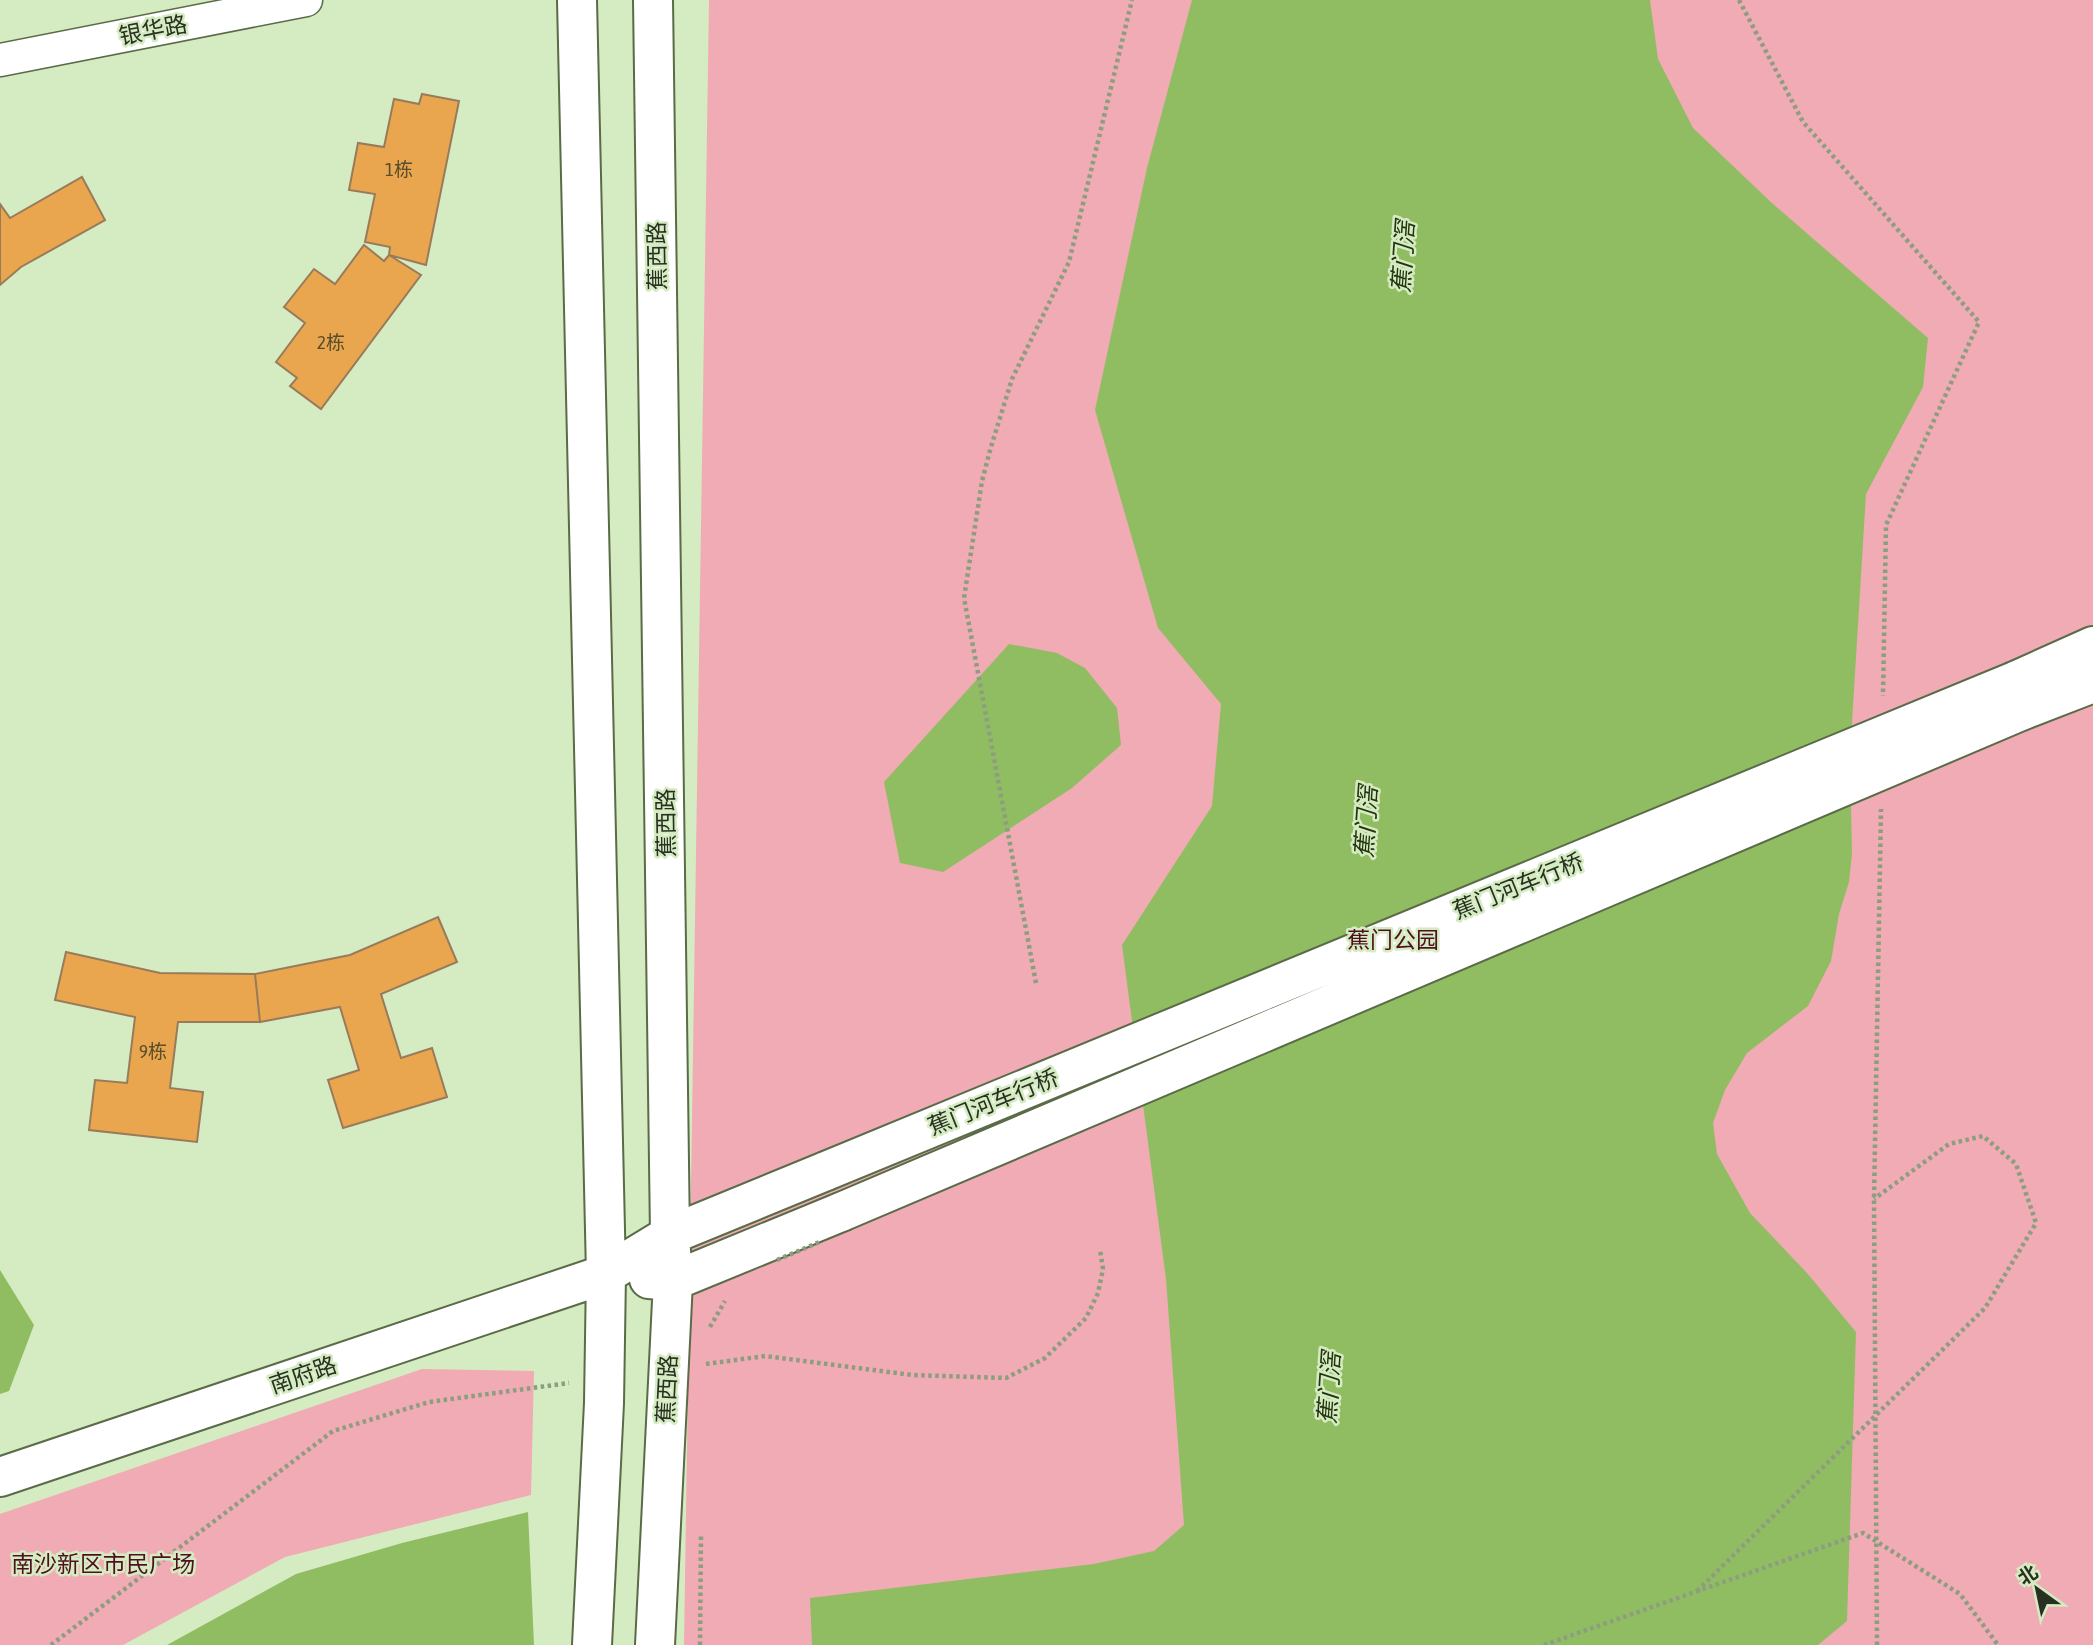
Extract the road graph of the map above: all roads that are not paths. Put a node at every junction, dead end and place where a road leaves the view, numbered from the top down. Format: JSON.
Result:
{"nodes":[{"id":1,"x":306,"y":0,"type":"edge"},
{"id":2,"x":578,"y":0,"type":"edge"},
{"id":3,"x":653,"y":0,"type":"edge"},
{"id":4,"x":0,"y":60,"type":"edge"},
{"id":5,"x":2093,"y":646,"type":"edge"},
{"id":6,"x":2093,"y":683,"type":"edge"},
{"id":7,"x":2018,"y":696,"type":"junction"},
{"id":8,"x":826,"y":1171,"type":"joint"},
{"id":9,"x":841,"y":1212,"type":"joint"},
{"id":10,"x":670,"y":1235,"type":"junction"},
{"id":11,"x":606,"y":1274,"type":"junction"},
{"id":12,"x":673,"y":1281,"type":"junction"},
{"id":13,"x":0,"y":1477,"type":"edge"},
{"id":14,"x":592,"y":1645,"type":"edge"},
{"id":15,"x":655,"y":1645,"type":"edge"}],
"edges":[{"from":1,"to":4,"type":"street","name":"银华路"},
{"from":2,"to":11,"type":"street"},
{"from":3,"to":10,"type":"street","name":"蕉西路"},
{"from":5,"to":7,"type":"street"},
{"from":6,"to":7,"type":"street"},
{"from":7,"to":8,"type":"street","name":"蕉门河车行桥","bridge":true},
{"from":7,"to":9,"type":"street","name":"蕉门河车行桥","bridge":true},
{"from":8,"to":10,"type":"street","name":"南府路"},
{"from":9,"to":12,"type":"street","name":"南府路"},
{"from":10,"to":11,"type":"street","name":"南府路"},
{"from":10,"to":12,"type":"street","name":"蕉西路"},
{"from":11,"to":12,"type":"street","name":"南府路"},
{"from":11,"to":13,"type":"street","name":"南府路"},
{"from":11,"to":14,"type":"street"},
{"from":12,"to":15,"type":"street","name":"蕉西路"}]}
